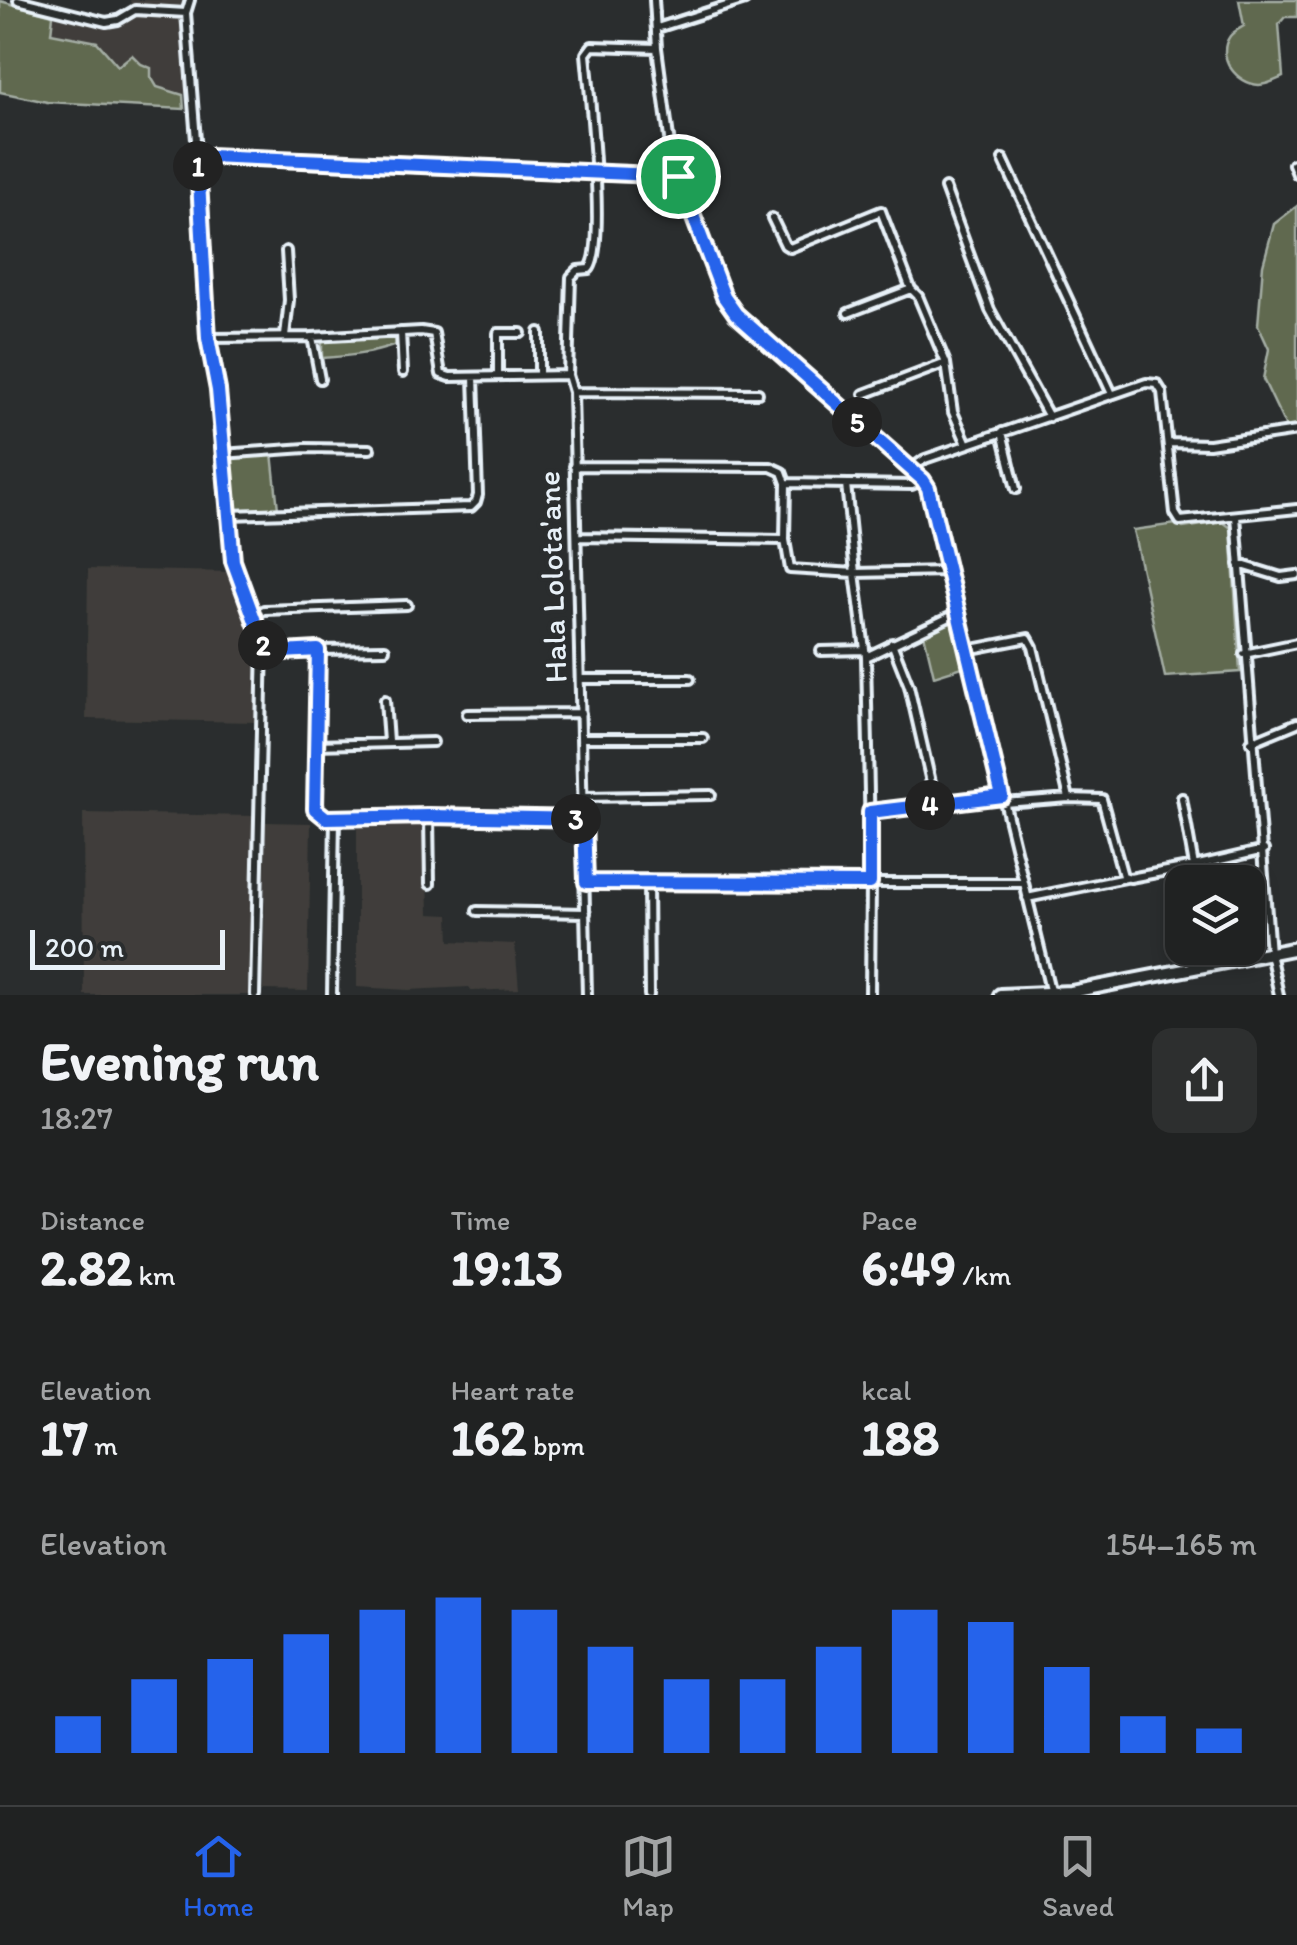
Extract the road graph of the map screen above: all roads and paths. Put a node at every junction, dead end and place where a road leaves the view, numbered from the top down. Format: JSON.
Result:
{"nodes":[{"id":1,"x":18,"y":0,"type":"edge"},
{"id":2,"x":190,"y":0,"type":"edge"},
{"id":3,"x":654,"y":0,"type":"edge"},
{"id":4,"x":745,"y":0,"type":"edge"},
{"id":5,"x":186,"y":13,"type":"junction"},
{"id":6,"x":657,"y":28,"type":"junction"},
{"id":7,"x":657,"y":48,"type":"junction"},
{"id":8,"x":202,"y":158,"type":"junction"},
{"id":9,"x":1003,"y":158,"type":"dead end"},
{"id":10,"x":1294,"y":164,"type":"dead end"},
{"id":11,"x":596,"y":174,"type":"junction"},
{"id":12,"x":1297,"y":174,"type":"edge"},
{"id":13,"x":678,"y":176,"type":"junction"},
{"id":14,"x":944,"y":188,"type":"dead end"},
{"id":15,"x":772,"y":218,"type":"dead end"},
{"id":16,"x":286,"y":251,"type":"dead end"},
{"id":17,"x":912,"y":289,"type":"junction"},
{"id":18,"x":848,"y":313,"type":"dead end"},
{"id":19,"x":401,"y":332,"type":"junction"},
{"id":20,"x":539,"y":332,"type":"dead end"},
{"id":21,"x":521,"y":334,"type":"dead end"},
{"id":22,"x":285,"y":336,"type":"junction"},
{"id":23,"x":208,"y":338,"type":"junction"},
{"id":24,"x":312,"y":338,"type":"junction"},
{"id":25,"x":946,"y":362,"type":"junction"},
{"id":26,"x":403,"y":372,"type":"dead end"},
{"id":27,"x":498,"y":375,"type":"junction"},
{"id":28,"x":539,"y":375,"type":"junction"},
{"id":29,"x":568,"y":375,"type":"junction"},
{"id":30,"x":474,"y":377,"type":"junction"},
{"id":31,"x":320,"y":379,"type":"dead end"},
{"id":32,"x":573,"y":392,"type":"junction"},
{"id":33,"x":758,"y":393,"type":"dead end"},
{"id":34,"x":864,"y":394,"type":"dead end"},
{"id":35,"x":1112,"y":394,"type":"junction"},
{"id":36,"x":1050,"y":417,"type":"junction"},
{"id":37,"x":1297,"y":430,"type":"edge"},
{"id":38,"x":1002,"y":432,"type":"junction"},
{"id":39,"x":967,"y":444,"type":"junction"},
{"id":40,"x":1168,"y":444,"type":"junction"},
{"id":41,"x":370,"y":448,"type":"dead end"},
{"id":42,"x":222,"y":454,"type":"junction"},
{"id":43,"x":574,"y":466,"type":"junction"},
{"id":44,"x":911,"y":469,"type":"junction"},
{"id":45,"x":923,"y":480,"type":"junction"},
{"id":46,"x":786,"y":483,"type":"junction"},
{"id":47,"x":846,"y":484,"type":"junction"},
{"id":48,"x":1016,"y":490,"type":"dead end"},
{"id":49,"x":1297,"y":509,"type":"edge"},
{"id":50,"x":229,"y":515,"type":"junction"},
{"id":51,"x":1236,"y":516,"type":"junction"},
{"id":52,"x":577,"y":538,"type":"junction"},
{"id":53,"x":786,"y":540,"type":"junction"},
{"id":54,"x":1239,"y":564,"type":"junction"},
{"id":55,"x":947,"y":571,"type":"junction"},
{"id":56,"x":855,"y":572,"type":"junction"},
{"id":57,"x":1297,"y":575,"type":"edge"},
{"id":58,"x":407,"y":605,"type":"dead end"},
{"id":59,"x":958,"y":613,"type":"junction"},
{"id":60,"x":254,"y":616,"type":"junction"},
{"id":61,"x":892,"y":643,"type":"junction"},
{"id":62,"x":1297,"y":643,"type":"edge"},
{"id":63,"x":385,"y":649,"type":"dead end"},
{"id":64,"x":318,"y":650,"type":"junction"},
{"id":65,"x":821,"y":650,"type":"dead end"},
{"id":66,"x":967,"y":650,"type":"junction"},
{"id":67,"x":264,"y":653,"type":"junction"},
{"id":68,"x":866,"y":653,"type":"junction"},
{"id":69,"x":1244,"y":654,"type":"junction"},
{"id":70,"x":581,"y":679,"type":"junction"},
{"id":71,"x":690,"y":679,"type":"dead end"},
{"id":72,"x":386,"y":700,"type":"dead end"},
{"id":73,"x":581,"y":713,"type":"junction"},
{"id":74,"x":467,"y":714,"type":"dead end"},
{"id":75,"x":1297,"y":723,"type":"edge"},
{"id":76,"x":582,"y":738,"type":"junction"},
{"id":77,"x":703,"y":738,"type":"dead end"},
{"id":78,"x":388,"y":742,"type":"junction"},
{"id":79,"x":433,"y":742,"type":"dead end"},
{"id":80,"x":1251,"y":742,"type":"junction"},
{"id":81,"x":315,"y":745,"type":"junction"},
{"id":82,"x":711,"y":795,"type":"dead end"},
{"id":83,"x":584,"y":797,"type":"junction"},
{"id":84,"x":1069,"y":798,"type":"junction"},
{"id":85,"x":1182,"y":798,"type":"dead end"},
{"id":86,"x":1003,"y":800,"type":"junction"},
{"id":87,"x":936,"y":804,"type":"junction"},
{"id":88,"x":870,"y":812,"type":"junction"},
{"id":89,"x":429,"y":816,"type":"junction"},
{"id":90,"x":335,"y":818,"type":"junction"},
{"id":91,"x":584,"y":819,"type":"junction"},
{"id":92,"x":1264,"y":850,"type":"junction"},
{"id":93,"x":1194,"y":865,"type":"edge"},
{"id":94,"x":1198,"y":865,"type":"edge"},
{"id":95,"x":1165,"y":871,"type":"edge"},
{"id":96,"x":1128,"y":878,"type":"junction"},
{"id":97,"x":648,"y":881,"type":"junction"},
{"id":98,"x":586,"y":882,"type":"junction"},
{"id":99,"x":870,"y":883,"type":"junction"},
{"id":100,"x":1022,"y":883,"type":"junction"},
{"id":101,"x":430,"y":884,"type":"dead end"},
{"id":102,"x":1026,"y":898,"type":"junction"},
{"id":103,"x":477,"y":911,"type":"dead end"},
{"id":104,"x":586,"y":913,"type":"junction"},
{"id":105,"x":1297,"y":948,"type":"edge"},
{"id":106,"x":1270,"y":953,"type":"junction"},
{"id":107,"x":1265,"y":954,"type":"edge"},
{"id":108,"x":1208,"y":965,"type":"edge"},
{"id":109,"x":1108,"y":990,"type":"edge"},
{"id":110,"x":1052,"y":994,"type":"edge"},
{"id":111,"x":256,"y":995,"type":"edge"},
{"id":112,"x":332,"y":995,"type":"edge"},
{"id":113,"x":587,"y":995,"type":"edge"},
{"id":114,"x":649,"y":995,"type":"edge"},
{"id":115,"x":870,"y":995,"type":"edge"},
{"id":116,"x":1000,"y":995,"type":"edge"},
{"id":117,"x":1279,"y":995,"type":"edge"}],
"edges":[{"from":1,"to":5,"type":"street"},
{"from":2,"to":5,"type":"street"},
{"from":3,"to":6,"type":"street"},
{"from":4,"to":6,"type":"street"},
{"from":5,"to":8,"type":"street"},
{"from":6,"to":7,"type":"street"},
{"from":7,"to":11,"type":"street"},
{"from":7,"to":13,"type":"street"},
{"from":8,"to":11,"type":"street"},
{"from":8,"to":23,"type":"street"},
{"from":9,"to":35,"type":"street"},
{"from":10,"to":12,"type":"street"},
{"from":11,"to":13,"type":"street"},
{"from":11,"to":29,"type":"street","name":"Hala Lolota'ane"},
{"from":13,"to":44,"type":"street"},
{"from":14,"to":36,"type":"street"},
{"from":15,"to":17,"type":"street"},
{"from":16,"to":22,"type":"street"},
{"from":17,"to":18,"type":"street"},
{"from":17,"to":25,"type":"street"},
{"from":19,"to":24,"type":"street"},
{"from":19,"to":26,"type":"street"},
{"from":19,"to":30,"type":"street"},
{"from":20,"to":28,"type":"street"},
{"from":21,"to":27,"type":"street"},
{"from":22,"to":23,"type":"street"},
{"from":22,"to":24,"type":"street"},
{"from":23,"to":42,"type":"street"},
{"from":24,"to":31,"type":"street"},
{"from":25,"to":34,"type":"street"},
{"from":25,"to":39,"type":"street"},
{"from":27,"to":28,"type":"street"},
{"from":27,"to":30,"type":"street"},
{"from":28,"to":29,"type":"street"},
{"from":29,"to":32,"type":"street","name":"Hala Lolota'ane"},
{"from":30,"to":50,"type":"street"},
{"from":32,"to":33,"type":"street"},
{"from":32,"to":43,"type":"street","name":"Hala Lolota'ane"},
{"from":35,"to":36,"type":"street"},
{"from":35,"to":40,"type":"street"},
{"from":36,"to":38,"type":"street"},
{"from":37,"to":40,"type":"street"},
{"from":38,"to":39,"type":"street"},
{"from":38,"to":48,"type":"street"},
{"from":39,"to":44,"type":"street"},
{"from":40,"to":51,"type":"street"},
{"from":41,"to":42,"type":"street"},
{"from":42,"to":50,"type":"street"},
{"from":43,"to":46,"type":"street"},
{"from":43,"to":52,"type":"street","name":"Hala Lolota'ane"},
{"from":44,"to":45,"type":"street"},
{"from":45,"to":47,"type":"street"},
{"from":45,"to":55,"type":"street"},
{"from":46,"to":47,"type":"street"},
{"from":46,"to":53,"type":"street"},
{"from":47,"to":56,"type":"street"},
{"from":49,"to":51,"type":"street"},
{"from":50,"to":60,"type":"street"},
{"from":51,"to":54,"type":"street"},
{"from":52,"to":53,"type":"street"},
{"from":52,"to":70,"type":"street","name":"Hala Lolota'ane"},
{"from":53,"to":56,"type":"street"},
{"from":54,"to":57,"type":"street"},
{"from":54,"to":69,"type":"street"},
{"from":55,"to":56,"type":"street"},
{"from":55,"to":59,"type":"street"},
{"from":56,"to":68,"type":"street"},
{"from":58,"to":60,"type":"street"},
{"from":59,"to":61,"type":"street"},
{"from":59,"to":66,"type":"street"},
{"from":60,"to":67,"type":"street"},
{"from":61,"to":68,"type":"street"},
{"from":61,"to":87,"type":"street"},
{"from":62,"to":69,"type":"street"},
{"from":63,"to":64,"type":"street"},
{"from":64,"to":67,"type":"street"},
{"from":64,"to":81,"type":"street"},
{"from":65,"to":68,"type":"street"},
{"from":66,"to":84,"type":"street"},
{"from":66,"to":86,"type":"street"},
{"from":67,"to":111,"type":"street"},
{"from":68,"to":88,"type":"street"},
{"from":69,"to":80,"type":"street"},
{"from":70,"to":71,"type":"street"},
{"from":70,"to":73,"type":"street","name":"Hala Lolota'ane"},
{"from":72,"to":78,"type":"street"},
{"from":73,"to":74,"type":"street"},
{"from":73,"to":76,"type":"street","name":"Hala Lolota'ane"},
{"from":75,"to":80,"type":"street"},
{"from":76,"to":77,"type":"street"},
{"from":76,"to":83,"type":"street","name":"Hala Lolota'ane"},
{"from":78,"to":79,"type":"street"},
{"from":78,"to":81,"type":"street"},
{"from":80,"to":92,"type":"street"},
{"from":81,"to":90,"type":"street"},
{"from":82,"to":83,"type":"street"},
{"from":83,"to":91,"type":"street","name":"Hala Lolota'ane"},
{"from":84,"to":86,"type":"street"},
{"from":84,"to":96,"type":"street"},
{"from":85,"to":93,"type":"street"},
{"from":86,"to":87,"type":"street"},
{"from":86,"to":100,"type":"street"},
{"from":87,"to":88,"type":"street"},
{"from":88,"to":99,"type":"street"},
{"from":89,"to":90,"type":"street"},
{"from":89,"to":91,"type":"street"},
{"from":89,"to":101,"type":"street"},
{"from":90,"to":112,"type":"street"},
{"from":91,"to":98,"type":"street","name":"Hala Lolota'ane"},
{"from":92,"to":94,"type":"street"},
{"from":92,"to":106,"type":"street"},
{"from":95,"to":96,"type":"street"},
{"from":96,"to":102,"type":"street"},
{"from":97,"to":98,"type":"street"},
{"from":97,"to":99,"type":"street"},
{"from":97,"to":114,"type":"street"},
{"from":98,"to":104,"type":"street","name":"Hala Lolota'ane"},
{"from":99,"to":100,"type":"street"},
{"from":99,"to":115,"type":"street"},
{"from":100,"to":102,"type":"street"},
{"from":102,"to":110,"type":"street"},
{"from":103,"to":104,"type":"street"},
{"from":104,"to":113,"type":"street","name":"Hala Lolota'ane"},
{"from":105,"to":106,"type":"main road"},
{"from":106,"to":107,"type":"main road"},
{"from":106,"to":117,"type":"street"},
{"from":108,"to":109,"type":"main road"},
{"from":109,"to":110,"type":"main road"},
{"from":110,"to":116,"type":"main road"}]}
